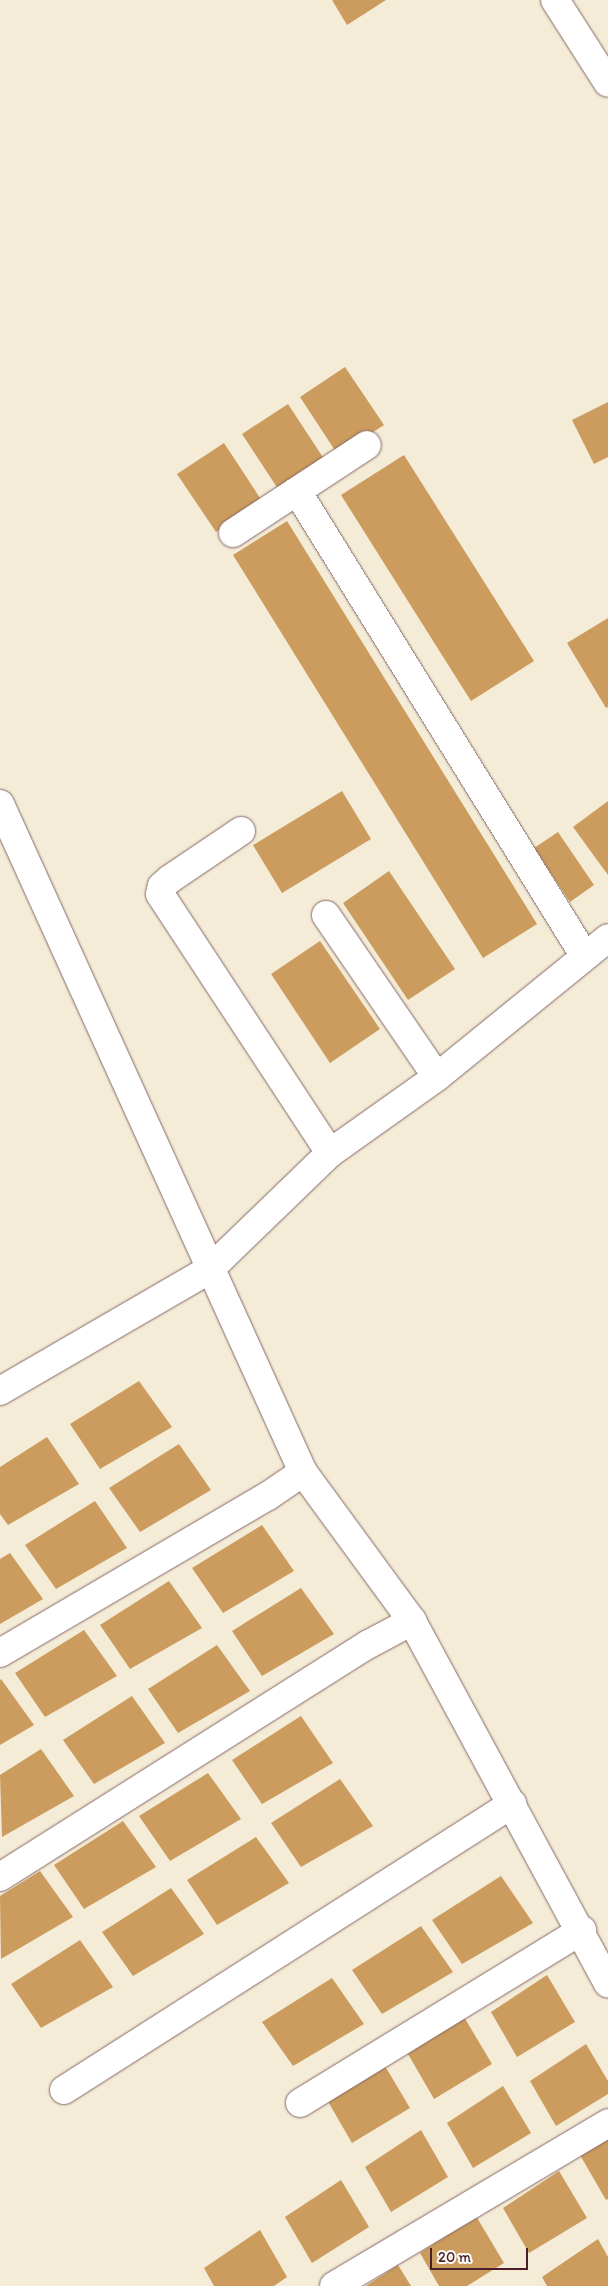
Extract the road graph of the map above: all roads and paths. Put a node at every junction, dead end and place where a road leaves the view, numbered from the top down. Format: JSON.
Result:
{"nodes":[{"id":1,"x":555,"y":0,"type":"edge"},
{"id":2,"x":608,"y":83,"type":"edge"},
{"id":3,"x":367,"y":445,"type":"dead end"},
{"id":4,"x":297,"y":491,"type":"junction"},
{"id":5,"x":233,"y":534,"type":"dead end"},
{"id":6,"x":0,"y":804,"type":"edge"},
{"id":7,"x":241,"y":831,"type":"dead end"},
{"id":8,"x":326,"y":915,"type":"dead end"},
{"id":9,"x":608,"y":938,"type":"edge"},
{"id":10,"x":584,"y":955,"type":"junction"},
{"id":11,"x":436,"y":1077,"type":"junction"},
{"id":12,"x":330,"y":1153,"type":"junction"},
{"id":13,"x":209,"y":1270,"type":"junction"},
{"id":14,"x":0,"y":1391,"type":"edge"},
{"id":15,"x":303,"y":1472,"type":"junction"},
{"id":16,"x":412,"y":1621,"type":"junction"},
{"id":17,"x":0,"y":1653,"type":"edge"},
{"id":18,"x":512,"y":1804,"type":"junction"},
{"id":19,"x":0,"y":1877,"type":"edge"},
{"id":20,"x":582,"y":1930,"type":"junction"},
{"id":21,"x":608,"y":1983,"type":"edge"},
{"id":22,"x":64,"y":2090,"type":"dead end"},
{"id":23,"x":300,"y":2103,"type":"dead end"},
{"id":24,"x":608,"y":2123,"type":"edge"},
{"id":25,"x":334,"y":2286,"type":"edge"}],
"edges":[{"from":1,"to":2,"type":"street"},
{"from":3,"to":4,"type":"street"},
{"from":4,"to":5,"type":"street"},
{"from":4,"to":10,"type":"street"},
{"from":6,"to":13,"type":"street"},
{"from":7,"to":12,"type":"street"},
{"from":8,"to":11,"type":"street"},
{"from":9,"to":10,"type":"street"},
{"from":10,"to":11,"type":"street"},
{"from":11,"to":12,"type":"street"},
{"from":12,"to":13,"type":"street"},
{"from":13,"to":14,"type":"street"},
{"from":13,"to":15,"type":"street"},
{"from":15,"to":16,"type":"street"},
{"from":15,"to":17,"type":"street"},
{"from":16,"to":18,"type":"street"},
{"from":16,"to":19,"type":"street"},
{"from":18,"to":20,"type":"street"},
{"from":18,"to":22,"type":"street"},
{"from":20,"to":21,"type":"street"},
{"from":20,"to":23,"type":"street"},
{"from":24,"to":25,"type":"street"}]}
